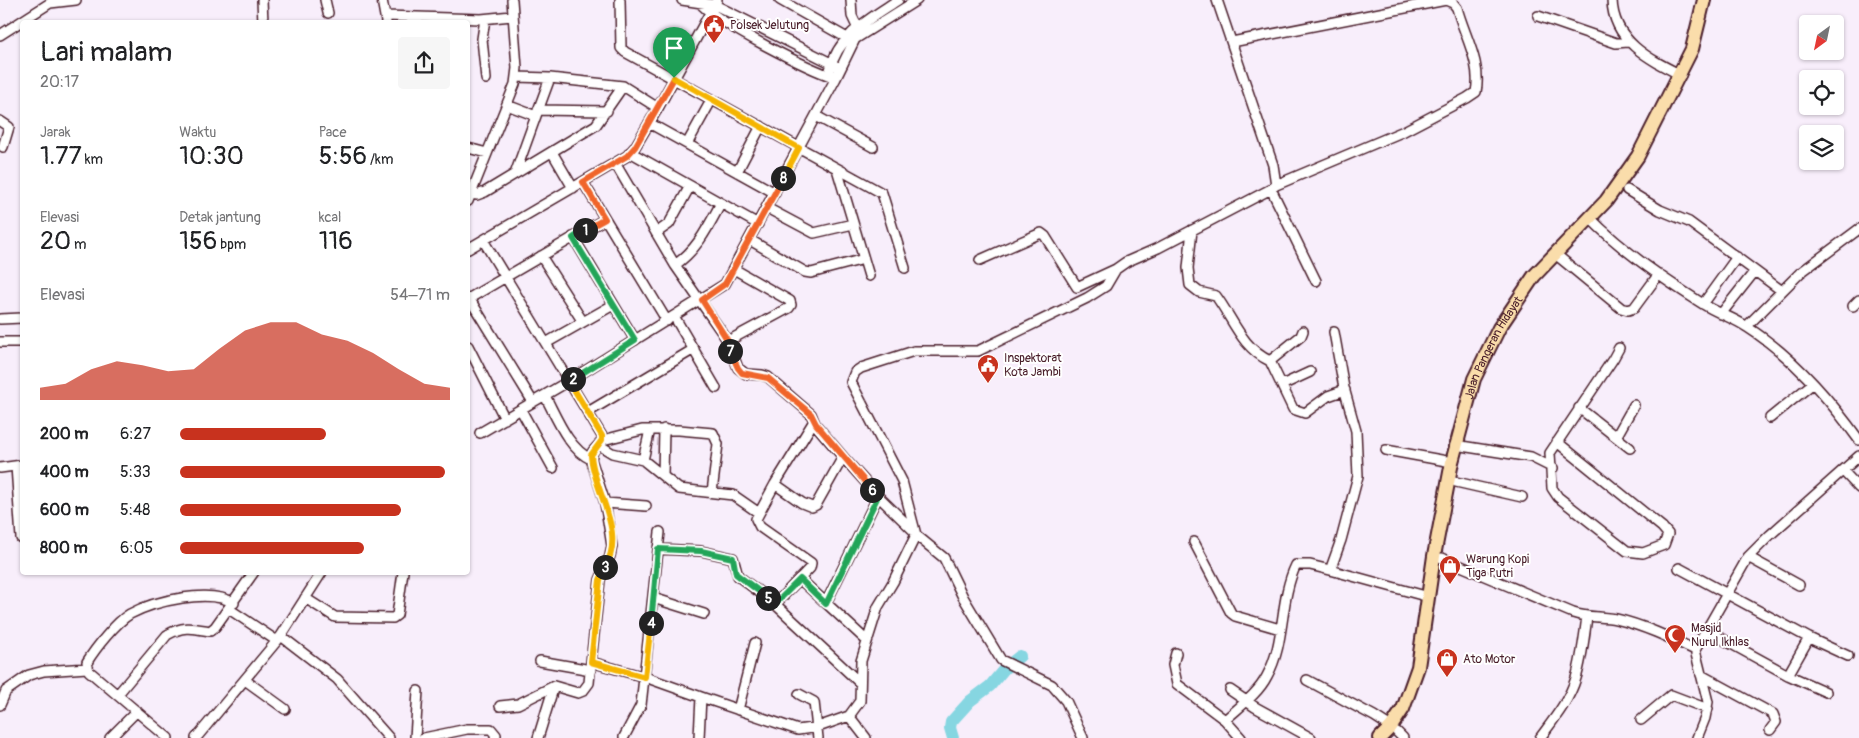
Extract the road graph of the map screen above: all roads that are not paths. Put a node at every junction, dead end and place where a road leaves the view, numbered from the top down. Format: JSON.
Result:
{"nodes":[{"id":1,"x":76,"y":0,"type":"edge"},
{"id":2,"x":262,"y":0,"type":"edge"},
{"id":3,"x":325,"y":0,"type":"edge"},
{"id":4,"x":382,"y":0,"type":"edge"},
{"id":5,"x":512,"y":0,"type":"edge"},
{"id":6,"x":620,"y":0,"type":"edge"},
{"id":7,"x":682,"y":0,"type":"edge"},
{"id":8,"x":780,"y":0,"type":"edge"},
{"id":9,"x":851,"y":0,"type":"edge"},
{"id":10,"x":898,"y":0,"type":"edge"},
{"id":11,"x":916,"y":0,"type":"edge"},
{"id":12,"x":1217,"y":0,"type":"edge"},
{"id":13,"x":1612,"y":0,"type":"edge"},
{"id":14,"x":1704,"y":0,"type":"edge"},
{"id":15,"x":1711,"y":0,"type":"edge"},
{"id":16,"x":50,"y":2,"type":"edge"},
{"id":17,"x":714,"y":6,"type":"edge"},
{"id":18,"x":328,"y":13,"type":"dead end"},
{"id":19,"x":512,"y":16,"type":"junction"},
{"id":20,"x":1538,"y":16,"type":"dead end"},
{"id":21,"x":386,"y":19,"type":"edge"},
{"id":22,"x":485,"y":19,"type":"junction"},
{"id":23,"x":876,"y":19,"type":"junction"},
{"id":24,"x":23,"y":20,"type":"edge"},
{"id":25,"x":263,"y":20,"type":"edge"},
{"id":26,"x":20,"y":22,"type":"edge"},
{"id":27,"x":860,"y":30,"type":"junction"},
{"id":28,"x":0,"y":35,"type":"edge"},
{"id":29,"x":776,"y":37,"type":"junction"},
{"id":30,"x":847,"y":38,"type":"junction"},
{"id":31,"x":1232,"y":42,"type":"junction"},
{"id":32,"x":1628,"y":42,"type":"junction"},
{"id":33,"x":771,"y":47,"type":"junction"},
{"id":34,"x":836,"y":66,"type":"junction"},
{"id":35,"x":1681,"y":75,"type":"junction"},
{"id":36,"x":832,"y":77,"type":"junction"},
{"id":37,"x":516,"y":78,"type":"junction"},
{"id":38,"x":550,"y":78,"type":"junction"},
{"id":39,"x":674,"y":78,"type":"junction"},
{"id":40,"x":486,"y":79,"type":"dead end"},
{"id":41,"x":623,"y":86,"type":"junction"},
{"id":42,"x":712,"y":99,"type":"junction"},
{"id":43,"x":507,"y":105,"type":"junction"},
{"id":44,"x":658,"y":108,"type":"junction"},
{"id":45,"x":607,"y":111,"type":"junction"},
{"id":46,"x":537,"y":113,"type":"junction"},
{"id":47,"x":816,"y":116,"type":"junction"},
{"id":48,"x":0,"y":121,"type":"edge"},
{"id":49,"x":649,"y":123,"type":"junction"},
{"id":50,"x":762,"y":126,"type":"junction"},
{"id":51,"x":687,"y":144,"type":"junction"},
{"id":52,"x":3,"y":147,"type":"dead end"},
{"id":53,"x":873,"y":147,"type":"dead end"},
{"id":54,"x":799,"y":148,"type":"junction"},
{"id":55,"x":470,"y":149,"type":"edge"},
{"id":56,"x":552,"y":152,"type":"junction"},
{"id":57,"x":630,"y":152,"type":"junction"},
{"id":58,"x":486,"y":153,"type":"junction"},
{"id":59,"x":614,"y":163,"type":"junction"},
{"id":60,"x":837,"y":169,"type":"junction"},
{"id":61,"x":737,"y":172,"type":"junction"},
{"id":62,"x":515,"y":174,"type":"junction"},
{"id":63,"x":583,"y":182,"type":"junction"},
{"id":64,"x":690,"y":186,"type":"junction"},
{"id":65,"x":1273,"y":187,"type":"junction"},
{"id":66,"x":574,"y":188,"type":"junction"},
{"id":67,"x":1627,"y":190,"type":"junction"},
{"id":68,"x":775,"y":193,"type":"junction"},
{"id":69,"x":470,"y":194,"type":"edge"},
{"id":70,"x":470,"y":197,"type":"edge"},
{"id":71,"x":721,"y":203,"type":"junction"},
{"id":72,"x":767,"y":208,"type":"junction"},
{"id":73,"x":605,"y":219,"type":"junction"},
{"id":74,"x":1592,"y":220,"type":"junction"},
{"id":75,"x":758,"y":224,"type":"junction"},
{"id":76,"x":853,"y":224,"type":"junction"},
{"id":77,"x":1859,"y":229,"type":"edge"},
{"id":78,"x":1192,"y":230,"type":"junction"},
{"id":79,"x":656,"y":233,"type":"junction"},
{"id":80,"x":573,"y":238,"type":"junction"},
{"id":81,"x":483,"y":240,"type":"junction"},
{"id":82,"x":750,"y":240,"type":"junction"},
{"id":83,"x":470,"y":248,"type":"edge"},
{"id":84,"x":541,"y":256,"type":"junction"},
{"id":85,"x":1737,"y":258,"type":"junction"},
{"id":86,"x":864,"y":259,"type":"junction"},
{"id":87,"x":980,"y":260,"type":"dead end"},
{"id":88,"x":1553,"y":261,"type":"junction"},
{"id":89,"x":675,"y":265,"type":"junction"},
{"id":90,"x":905,"y":268,"type":"dead end"},
{"id":91,"x":734,"y":269,"type":"junction"},
{"id":92,"x":1116,"y":269,"type":"junction"},
{"id":93,"x":1755,"y":271,"type":"junction"},
{"id":94,"x":1659,"y":274,"type":"junction"},
{"id":95,"x":869,"y":276,"type":"dead end"},
{"id":96,"x":505,"y":277,"type":"junction"},
{"id":97,"x":1316,"y":281,"type":"dead end"},
{"id":98,"x":1782,"y":291,"type":"junction"},
{"id":99,"x":470,"y":297,"type":"edge"},
{"id":100,"x":702,"y":300,"type":"junction"},
{"id":101,"x":470,"y":301,"type":"edge"},
{"id":102,"x":1703,"y":304,"type":"junction"},
{"id":103,"x":613,"y":305,"type":"junction"},
{"id":104,"x":1721,"y":314,"type":"junction"},
{"id":105,"x":20,"y":318,"type":"edge"},
{"id":106,"x":0,"y":319,"type":"edge"},
{"id":107,"x":671,"y":319,"type":"junction"},
{"id":108,"x":584,"y":322,"type":"junction"},
{"id":109,"x":1747,"y":326,"type":"junction"},
{"id":110,"x":1304,"y":331,"type":"dead end"},
{"id":111,"x":1334,"y":332,"type":"dead end"},
{"id":112,"x":635,"y":340,"type":"junction"},
{"id":113,"x":728,"y":341,"type":"junction"},
{"id":114,"x":0,"y":342,"type":"edge"},
{"id":115,"x":20,"y":342,"type":"edge"},
{"id":116,"x":546,"y":343,"type":"junction"},
{"id":117,"x":1620,"y":348,"type":"dead end"},
{"id":118,"x":694,"y":349,"type":"junction"},
{"id":119,"x":470,"y":350,"type":"edge"},
{"id":120,"x":1270,"y":361,"type":"junction"},
{"id":121,"x":1310,"y":372,"type":"dead end"},
{"id":122,"x":569,"y":381,"type":"junction"},
{"id":123,"x":1812,"y":384,"type":"junction"},
{"id":124,"x":1282,"y":385,"type":"junction"},
{"id":125,"x":716,"y":388,"type":"dead end"},
{"id":126,"x":1345,"y":390,"type":"junction"},
{"id":127,"x":545,"y":396,"type":"junction"},
{"id":128,"x":533,"y":402,"type":"junction"},
{"id":129,"x":1634,"y":405,"type":"dead end"},
{"id":130,"x":1579,"y":408,"type":"junction"},
{"id":131,"x":521,"y":410,"type":"junction"},
{"id":132,"x":588,"y":412,"type":"junction"},
{"id":133,"x":1770,"y":418,"type":"dead end"},
{"id":134,"x":505,"y":419,"type":"junction"},
{"id":135,"x":814,"y":421,"type":"junction"},
{"id":136,"x":664,"y":429,"type":"junction"},
{"id":137,"x":650,"y":430,"type":"junction"},
{"id":138,"x":480,"y":433,"type":"dead end"},
{"id":139,"x":1616,"y":436,"type":"junction"},
{"id":140,"x":1859,"y":440,"type":"edge"},
{"id":141,"x":1557,"y":442,"type":"junction"},
{"id":142,"x":601,"y":443,"type":"junction"},
{"id":143,"x":1459,"y":445,"type":"junction"},
{"id":144,"x":1630,"y":448,"type":"dead end"},
{"id":145,"x":1386,"y":450,"type":"dead end"},
{"id":146,"x":1550,"y":453,"type":"junction"},
{"id":147,"x":1859,"y":456,"type":"edge"},
{"id":148,"x":843,"y":457,"type":"junction"},
{"id":149,"x":1531,"y":457,"type":"junction"},
{"id":150,"x":591,"y":458,"type":"junction"},
{"id":151,"x":643,"y":460,"type":"junction"},
{"id":152,"x":1452,"y":462,"type":"junction"},
{"id":153,"x":19,"y":466,"type":"edge"},
{"id":154,"x":0,"y":468,"type":"edge"},
{"id":155,"x":553,"y":468,"type":"dead end"},
{"id":156,"x":1553,"y":468,"type":"junction"},
{"id":157,"x":1843,"y":471,"type":"junction"},
{"id":158,"x":663,"y":476,"type":"junction"},
{"id":159,"x":1456,"y":482,"type":"junction"},
{"id":160,"x":775,"y":484,"type":"junction"},
{"id":161,"x":1859,"y":488,"type":"edge"},
{"id":162,"x":712,"y":492,"type":"junction"},
{"id":163,"x":878,"y":496,"type":"junction"},
{"id":164,"x":1522,"y":497,"type":"dead end"},
{"id":165,"x":20,"y":503,"type":"edge"},
{"id":166,"x":605,"y":503,"type":"junction"},
{"id":167,"x":646,"y":506,"type":"dead end"},
{"id":168,"x":759,"y":513,"type":"junction"},
{"id":169,"x":660,"y":532,"type":"dead end"},
{"id":170,"x":915,"y":533,"type":"junction"},
{"id":171,"x":1194,"y":542,"type":"dead end"},
{"id":172,"x":658,"y":549,"type":"junction"},
{"id":173,"x":1438,"y":557,"type":"junction"},
{"id":174,"x":1748,"y":557,"type":"junction"},
{"id":175,"x":1678,"y":568,"type":"dead end"},
{"id":176,"x":1334,"y":571,"type":"junction"},
{"id":177,"x":252,"y":575,"type":"edge"},
{"id":178,"x":320,"y":575,"type":"edge"},
{"id":179,"x":403,"y":575,"type":"edge"},
{"id":180,"x":800,"y":579,"type":"junction"},
{"id":181,"x":1799,"y":585,"type":"dead end"},
{"id":182,"x":1726,"y":595,"type":"junction"},
{"id":183,"x":1429,"y":596,"type":"junction"},
{"id":184,"x":305,"y":598,"type":"junction"},
{"id":185,"x":653,"y":598,"type":"junction"},
{"id":186,"x":775,"y":604,"type":"junction"},
{"id":187,"x":826,"y":604,"type":"junction"},
{"id":188,"x":231,"y":606,"type":"junction"},
{"id":189,"x":704,"y":614,"type":"dead end"},
{"id":190,"x":1587,"y":617,"type":"junction"},
{"id":191,"x":1280,"y":629,"type":"junction"},
{"id":192,"x":1706,"y":630,"type":"junction"},
{"id":193,"x":279,"y":638,"type":"junction"},
{"id":194,"x":1809,"y":638,"type":"junction"},
{"id":195,"x":866,"y":640,"type":"junction"},
{"id":196,"x":755,"y":642,"type":"dead end"},
{"id":197,"x":1695,"y":650,"type":"junction"},
{"id":198,"x":1176,"y":653,"type":"dead end"},
{"id":199,"x":1848,"y":656,"type":"dead end"},
{"id":200,"x":540,"y":661,"type":"dead end"},
{"id":201,"x":591,"y":666,"type":"junction"},
{"id":202,"x":87,"y":668,"type":"junction"},
{"id":203,"x":1701,"y":675,"type":"junction"},
{"id":204,"x":1788,"y":675,"type":"junction"},
{"id":205,"x":645,"y":677,"type":"junction"},
{"id":206,"x":245,"y":680,"type":"junction"},
{"id":207,"x":1307,"y":680,"type":"dead end"},
{"id":208,"x":860,"y":683,"type":"junction"},
{"id":209,"x":554,"y":686,"type":"junction"},
{"id":210,"x":1230,"y":690,"type":"dead end"},
{"id":211,"x":418,"y":691,"type":"dead end"},
{"id":212,"x":1826,"y":692,"type":"dead end"},
{"id":213,"x":118,"y":694,"type":"junction"},
{"id":214,"x":799,"y":694,"type":"dead end"},
{"id":215,"x":701,"y":697,"type":"junction"},
{"id":216,"x":1246,"y":701,"type":"junction"},
{"id":217,"x":0,"y":705,"type":"edge"},
{"id":218,"x":500,"y":706,"type":"dead end"},
{"id":219,"x":285,"y":708,"type":"dead end"},
{"id":220,"x":1708,"y":709,"type":"junction"},
{"id":221,"x":738,"y":710,"type":"junction"},
{"id":222,"x":137,"y":711,"type":"junction"},
{"id":223,"x":849,"y":716,"type":"junction"},
{"id":224,"x":1225,"y":720,"type":"junction"},
{"id":225,"x":1642,"y":720,"type":"dead end"},
{"id":226,"x":818,"y":727,"type":"junction"},
{"id":227,"x":1770,"y":730,"type":"dead end"},
{"id":228,"x":1396,"y":734,"type":"edge"},
{"id":229,"x":624,"y":737,"type":"edge"},
{"id":230,"x":110,"y":738,"type":"edge"},
{"id":231,"x":168,"y":738,"type":"edge"},
{"id":232,"x":196,"y":738,"type":"edge"},
{"id":233,"x":389,"y":738,"type":"edge"},
{"id":234,"x":414,"y":738,"type":"edge"},
{"id":235,"x":424,"y":738,"type":"edge"},
{"id":236,"x":495,"y":738,"type":"edge"},
{"id":237,"x":538,"y":738,"type":"edge"},
{"id":238,"x":699,"y":738,"type":"edge"},
{"id":239,"x":818,"y":738,"type":"edge"},
{"id":240,"x":866,"y":738,"type":"edge"},
{"id":241,"x":1083,"y":738,"type":"edge"},
{"id":242,"x":1241,"y":738,"type":"edge"},
{"id":243,"x":1311,"y":738,"type":"edge"},
{"id":244,"x":1380,"y":738,"type":"edge"},
{"id":245,"x":1540,"y":738,"type":"edge"},
{"id":246,"x":1697,"y":738,"type":"edge"}],
"edges":[{"from":1,"to":16,"type":"street"},
{"from":2,"to":25,"type":"street"},
{"from":3,"to":18,"type":"street"},
{"from":4,"to":21,"type":"street"},
{"from":5,"to":19,"type":"street"},
{"from":6,"to":39,"type":"street"},
{"from":7,"to":17,"type":"street"},
{"from":8,"to":30,"type":"street"},
{"from":9,"to":27,"type":"street"},
{"from":10,"to":23,"type":"street"},
{"from":11,"to":23,"type":"street"},
{"from":12,"to":31,"type":"street"},
{"from":13,"to":32,"type":"street"},
{"from":14,"to":35,"type":"highway","name":"Jalan Pangeran Hidayat"},
{"from":15,"to":67,"type":"highway","name":"Jalan Pangeran Hidayat"},
{"from":16,"to":24,"type":"street"},
{"from":17,"to":29,"type":"street"},
{"from":17,"to":33,"type":"street"},
{"from":17,"to":39,"type":"street"},
{"from":19,"to":22,"type":"street"},
{"from":19,"to":37,"type":"street"},
{"from":20,"to":32,"type":"street"},
{"from":21,"to":22,"type":"street"},
{"from":22,"to":40,"type":"street"},
{"from":23,"to":27,"type":"street"},
{"from":26,"to":28,"type":"street"},
{"from":27,"to":30,"type":"street"},
{"from":27,"to":34,"type":"street"},
{"from":29,"to":33,"type":"street"},
{"from":29,"to":34,"type":"street"},
{"from":30,"to":34,"type":"street"},
{"from":31,"to":65,"type":"street"},
{"from":31,"to":65,"type":"street"},
{"from":32,"to":35,"type":"street"},
{"from":33,"to":36,"type":"street"},
{"from":34,"to":36,"type":"street"},
{"from":35,"to":74,"type":"highway","name":"Jalan Pangeran Hidayat"},
{"from":36,"to":47,"type":"street"},
{"from":37,"to":38,"type":"street"},
{"from":37,"to":43,"type":"street"},
{"from":38,"to":41,"type":"street"},
{"from":38,"to":46,"type":"street"},
{"from":39,"to":42,"type":"street"},
{"from":39,"to":44,"type":"street"},
{"from":41,"to":44,"type":"street"},
{"from":41,"to":45,"type":"street"},
{"from":42,"to":50,"type":"street"},
{"from":42,"to":51,"type":"street"},
{"from":43,"to":46,"type":"street"},
{"from":43,"to":58,"type":"street"},
{"from":44,"to":49,"type":"street"},
{"from":45,"to":46,"type":"street"},
{"from":45,"to":56,"type":"street"},
{"from":46,"to":62,"type":"street"},
{"from":47,"to":53,"type":"street"},
{"from":47,"to":54,"type":"street"},
{"from":48,"to":52,"type":"street"},
{"from":49,"to":51,"type":"street"},
{"from":49,"to":57,"type":"street"},
{"from":50,"to":54,"type":"street"},
{"from":50,"to":61,"type":"street"},
{"from":51,"to":61,"type":"street"},
{"from":54,"to":60,"type":"street"},
{"from":54,"to":68,"type":"street"},
{"from":55,"to":58,"type":"street"},
{"from":56,"to":62,"type":"street"},
{"from":56,"to":66,"type":"street"},
{"from":57,"to":59,"type":"street"},
{"from":57,"to":64,"type":"street"},
{"from":58,"to":69,"type":"street"},
{"from":59,"to":63,"type":"street"},
{"from":59,"to":79,"type":"street"},
{"from":60,"to":76,"type":"street"},
{"from":60,"to":90,"type":"street"},
{"from":61,"to":68,"type":"street"},
{"from":62,"to":70,"type":"street"},
{"from":63,"to":66,"type":"street"},
{"from":63,"to":73,"type":"street"},
{"from":64,"to":71,"type":"street"},
{"from":64,"to":79,"type":"street"},
{"from":65,"to":78,"type":"street"},
{"from":65,"to":97,"type":"street"},
{"from":66,"to":81,"type":"street"},
{"from":67,"to":74,"type":"highway","name":"Jalan Pangeran Hidayat"},
{"from":67,"to":85,"type":"street"},
{"from":68,"to":72,"type":"street"},
{"from":71,"to":75,"type":"street"},
{"from":71,"to":89,"type":"street"},
{"from":72,"to":75,"type":"street"},
{"from":72,"to":76,"type":"street"},
{"from":73,"to":80,"type":"street"},
{"from":73,"to":107,"type":"street"},
{"from":74,"to":88,"type":"highway","name":"Jalan Pangeran Hidayat"},
{"from":74,"to":94,"type":"street"},
{"from":75,"to":82,"type":"street"},
{"from":76,"to":86,"type":"street"},
{"from":77,"to":98,"type":"street"},
{"from":78,"to":92,"type":"street"},
{"from":78,"to":120,"type":"street"},
{"from":79,"to":89,"type":"street"},
{"from":80,"to":84,"type":"street"},
{"from":80,"to":103,"type":"street"},
{"from":81,"to":83,"type":"street"},
{"from":81,"to":96,"type":"street"},
{"from":82,"to":86,"type":"street"},
{"from":82,"to":91,"type":"street"},
{"from":84,"to":96,"type":"street"},
{"from":84,"to":108,"type":"street"},
{"from":85,"to":93,"type":"street"},
{"from":85,"to":102,"type":"street"},
{"from":86,"to":95,"type":"street"},
{"from":87,"to":92,"type":"street"},
{"from":88,"to":94,"type":"street"},
{"from":88,"to":143,"type":"highway","name":"Jalan Pangeran Hidayat"},
{"from":89,"to":100,"type":"street"},
{"from":91,"to":100,"type":"street"},
{"from":91,"to":113,"type":"street"},
{"from":92,"to":170,"type":"street"},
{"from":93,"to":98,"type":"street"},
{"from":93,"to":104,"type":"street"},
{"from":94,"to":102,"type":"street"},
{"from":96,"to":99,"type":"street"},
{"from":96,"to":116,"type":"street"},
{"from":98,"to":109,"type":"street"},
{"from":100,"to":107,"type":"street"},
{"from":100,"to":113,"type":"street"},
{"from":101,"to":128,"type":"street"},
{"from":102,"to":104,"type":"street"},
{"from":103,"to":108,"type":"street"},
{"from":103,"to":112,"type":"street"},
{"from":104,"to":109,"type":"street"},
{"from":105,"to":106,"type":"street"},
{"from":107,"to":112,"type":"street"},
{"from":107,"to":118,"type":"street"},
{"from":108,"to":116,"type":"street"},
{"from":109,"to":123,"type":"street"},
{"from":110,"to":120,"type":"street"},
{"from":111,"to":126,"type":"street"},
{"from":112,"to":122,"type":"street"},
{"from":113,"to":135,"type":"street"},
{"from":114,"to":115,"type":"street"},
{"from":116,"to":122,"type":"street"},
{"from":117,"to":130,"type":"street"},
{"from":118,"to":125,"type":"street"},
{"from":118,"to":132,"type":"street"},
{"from":119,"to":134,"type":"street"},
{"from":120,"to":124,"type":"street"},
{"from":121,"to":124,"type":"street"},
{"from":122,"to":127,"type":"street"},
{"from":122,"to":132,"type":"street"},
{"from":123,"to":133,"type":"street"},
{"from":123,"to":140,"type":"street"},
{"from":124,"to":126,"type":"street"},
{"from":126,"to":176,"type":"street"},
{"from":127,"to":128,"type":"street"},
{"from":127,"to":150,"type":"street"},
{"from":128,"to":131,"type":"street"},
{"from":129,"to":139,"type":"street"},
{"from":130,"to":139,"type":"street"},
{"from":130,"to":141,"type":"street"},
{"from":131,"to":134,"type":"street"},
{"from":131,"to":155,"type":"street"},
{"from":132,"to":142,"type":"street"},
{"from":134,"to":138,"type":"street"},
{"from":135,"to":148,"type":"street"},
{"from":135,"to":160,"type":"street"},
{"from":136,"to":137,"type":"street"},
{"from":136,"to":158,"type":"street"},
{"from":136,"to":162,"type":"street"},
{"from":137,"to":142,"type":"street"},
{"from":137,"to":151,"type":"street"},
{"from":139,"to":144,"type":"street"},
{"from":141,"to":146,"type":"street"},
{"from":141,"to":156,"type":"street"},
{"from":142,"to":150,"type":"street"},
{"from":142,"to":151,"type":"street"},
{"from":143,"to":149,"type":"street"},
{"from":143,"to":152,"type":"highway","name":"Jalan Pangeran Hidayat"},
{"from":143,"to":159,"type":"highway","name":"Jalan Pangeran Hidayat"},
{"from":145,"to":152,"type":"street"},
{"from":146,"to":149,"type":"street"},
{"from":146,"to":156,"type":"street"},
{"from":147,"to":157,"type":"street"},
{"from":148,"to":160,"type":"street"},
{"from":148,"to":163,"type":"street"},
{"from":149,"to":156,"type":"street"},
{"from":150,"to":166,"type":"street"},
{"from":151,"to":158,"type":"street"},
{"from":152,"to":173,"type":"highway","name":"Jalan Pangeran Hidayat"},
{"from":153,"to":154,"type":"street"},
{"from":153,"to":165,"type":"street"},
{"from":157,"to":161,"type":"street"},
{"from":157,"to":174,"type":"street"},
{"from":158,"to":162,"type":"street"},
{"from":159,"to":164,"type":"street"},
{"from":159,"to":173,"type":"highway","name":"Jalan Pangeran Hidayat"},
{"from":160,"to":168,"type":"street"},
{"from":162,"to":168,"type":"street"},
{"from":163,"to":170,"type":"street"},
{"from":163,"to":187,"type":"street"},
{"from":166,"to":167,"type":"street"},
{"from":166,"to":201,"type":"street"},
{"from":168,"to":180,"type":"street"},
{"from":169,"to":172,"type":"street"},
{"from":170,"to":195,"type":"street"},
{"from":170,"to":241,"type":"street"},
{"from":171,"to":191,"type":"street"},
{"from":172,"to":185,"type":"street"},
{"from":172,"to":186,"type":"street"},
{"from":173,"to":183,"type":"highway","name":"Jalan Pangeran Hidayat"},
{"from":173,"to":190,"type":"street"},
{"from":173,"to":228,"type":"highway","name":"Jalan Pangeran Hidayat"},
{"from":174,"to":181,"type":"street"},
{"from":174,"to":182,"type":"street"},
{"from":175,"to":182,"type":"street"},
{"from":176,"to":183,"type":"street"},
{"from":176,"to":191,"type":"street"},
{"from":177,"to":188,"type":"street"},
{"from":178,"to":184,"type":"street"},
{"from":179,"to":184,"type":"street"},
{"from":180,"to":186,"type":"street"},
{"from":180,"to":187,"type":"street"},
{"from":182,"to":192,"type":"street"},
{"from":182,"to":194,"type":"street"},
{"from":183,"to":228,"type":"highway","name":"Jalan Pangeran Hidayat"},
{"from":184,"to":193,"type":"street"},
{"from":185,"to":189,"type":"street"},
{"from":185,"to":205,"type":"street"},
{"from":186,"to":208,"type":"street"},
{"from":187,"to":195,"type":"street"},
{"from":188,"to":193,"type":"street"},
{"from":188,"to":202,"type":"street"},
{"from":188,"to":213,"type":"street"},
{"from":190,"to":197,"type":"street"},
{"from":190,"to":245,"type":"street"},
{"from":191,"to":216,"type":"street"},
{"from":192,"to":197,"type":"street"},
{"from":192,"to":204,"type":"street"},
{"from":193,"to":206,"type":"street"},
{"from":193,"to":233,"type":"street"},
{"from":194,"to":199,"type":"street"},
{"from":194,"to":204,"type":"street"},
{"from":195,"to":208,"type":"street"},
{"from":196,"to":221,"type":"street"},
{"from":197,"to":203,"type":"street"},
{"from":198,"to":224,"type":"street"},
{"from":200,"to":201,"type":"street"},
{"from":201,"to":205,"type":"street"},
{"from":201,"to":209,"type":"street"},
{"from":202,"to":213,"type":"street"},
{"from":202,"to":217,"type":"street"},
{"from":203,"to":220,"type":"street"},
{"from":203,"to":227,"type":"street"},
{"from":204,"to":212,"type":"street"},
{"from":205,"to":215,"type":"street"},
{"from":205,"to":229,"type":"street"},
{"from":206,"to":219,"type":"street"},
{"from":206,"to":232,"type":"street"},
{"from":207,"to":228,"type":"street"},
{"from":208,"to":223,"type":"street"},
{"from":209,"to":218,"type":"street"},
{"from":209,"to":237,"type":"street"},
{"from":210,"to":216,"type":"street"},
{"from":211,"to":234,"type":"street"},
{"from":213,"to":222,"type":"street"},
{"from":214,"to":226,"type":"street"},
{"from":215,"to":221,"type":"street"},
{"from":215,"to":238,"type":"street"},
{"from":216,"to":224,"type":"street"},
{"from":216,"to":243,"type":"street"},
{"from":220,"to":225,"type":"street"},
{"from":220,"to":246,"type":"street"},
{"from":221,"to":226,"type":"street"},
{"from":222,"to":230,"type":"street"},
{"from":222,"to":231,"type":"street"},
{"from":223,"to":226,"type":"street"},
{"from":223,"to":240,"type":"street"},
{"from":224,"to":242,"type":"street"},
{"from":226,"to":239,"type":"street"},
{"from":228,"to":244,"type":"highway","name":"Jalan Pangeran Hidayat"},
{"from":235,"to":236,"type":"street"}]}
